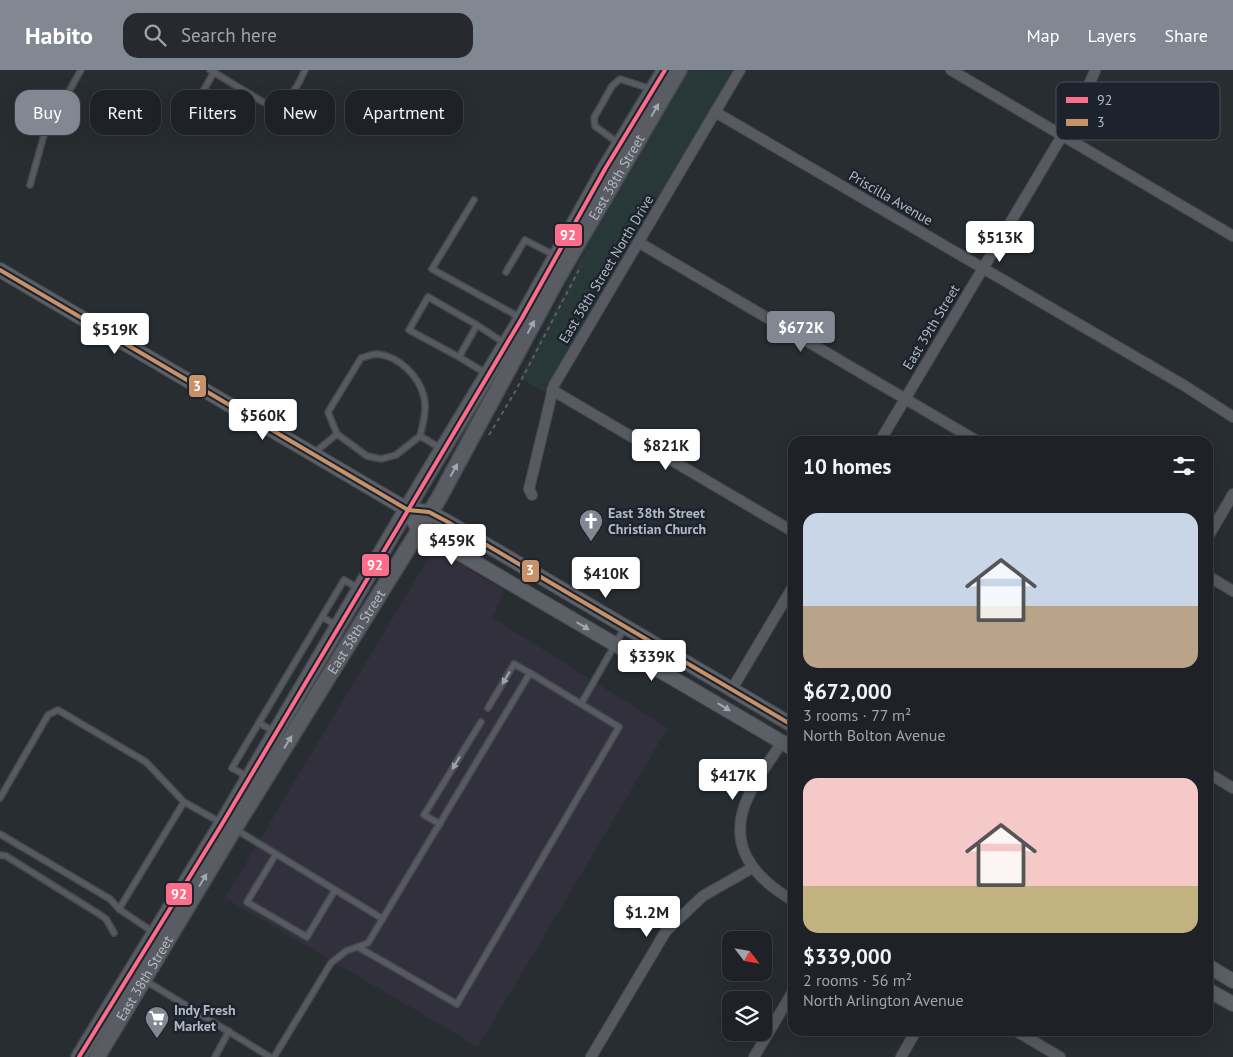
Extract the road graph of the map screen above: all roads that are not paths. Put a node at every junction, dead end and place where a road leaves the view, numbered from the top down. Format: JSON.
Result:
{"nodes":[{"id":1,"x":81,"y":70,"type":"edge"},
{"id":2,"x":305,"y":70,"type":"edge"},
{"id":3,"x":665,"y":70,"type":"edge"},
{"id":4,"x":679,"y":70,"type":"edge"},
{"id":5,"x":740,"y":70,"type":"edge"},
{"id":6,"x":951,"y":70,"type":"edge"},
{"id":7,"x":212,"y":71,"type":"edge"},
{"id":8,"x":203,"y":90,"type":"edge"},
{"id":9,"x":654,"y":90,"type":"junction"},
{"id":10,"x":715,"y":112,"type":"junction"},
{"id":11,"x":1056,"y":133,"type":"edge"},
{"id":12,"x":1059,"y":140,"type":"edge"},
{"id":13,"x":1068,"y":140,"type":"edge"},
{"id":14,"x":621,"y":145,"type":"junction"},
{"id":15,"x":30,"y":185,"type":"dead end"},
{"id":16,"x":474,"y":200,"type":"dead end"},
{"id":17,"x":1233,"y":236,"type":"edge"},
{"id":18,"x":638,"y":242,"type":"junction"},
{"id":19,"x":556,"y":256,"type":"junction"},
{"id":20,"x":983,"y":268,"type":"junction"},
{"id":21,"x":0,"y":270,"type":"edge"},
{"id":22,"x":506,"y":272,"type":"dead end"},
{"id":23,"x":522,"y":318,"type":"junction"},
{"id":24,"x":477,"y":325,"type":"junction"},
{"id":25,"x":506,"y":344,"type":"junction"},
{"id":26,"x":459,"y":357,"type":"junction"},
{"id":27,"x":488,"y":374,"type":"junction"},
{"id":28,"x":552,"y":390,"type":"junction"},
{"id":29,"x":905,"y":399,"type":"junction"},
{"id":30,"x":1233,"y":417,"type":"edge"},
{"id":31,"x":337,"y":434,"type":"junction"},
{"id":32,"x":420,"y":436,"type":"junction"},
{"id":33,"x":883,"y":436,"type":"edge"},
{"id":34,"x":969,"y":436,"type":"edge"},
{"id":35,"x":442,"y":449,"type":"junction"},
{"id":36,"x":313,"y":454,"type":"junction"},
{"id":37,"x":1233,"y":494,"type":"edge"},
{"id":38,"x":532,"y":495,"type":"dead end"},
{"id":39,"x":408,"y":510,"type":"junction"},
{"id":40,"x":429,"y":512,"type":"junction"},
{"id":41,"x":1213,"y":528,"type":"edge"},
{"id":42,"x":418,"y":529,"type":"junction"},
{"id":43,"x":788,"y":529,"type":"edge"},
{"id":44,"x":1213,"y":579,"type":"edge"},
{"id":45,"x":360,"y":590,"type":"junction"},
{"id":46,"x":1233,"y":591,"type":"edge"},
{"id":47,"x":788,"y":595,"type":"edge"},
{"id":48,"x":322,"y":617,"type":"junction"},
{"id":49,"x":338,"y":626,"type":"junction"},
{"id":50,"x":625,"y":627,"type":"junction"},
{"id":51,"x":615,"y":644,"type":"junction"},
{"id":52,"x":530,"y":673,"type":"junction"},
{"id":53,"x":732,"y":689,"type":"junction"},
{"id":54,"x":581,"y":704,"type":"junction"},
{"id":55,"x":488,"y":708,"type":"dead end"},
{"id":56,"x":481,"y":722,"type":"dead end"},
{"id":57,"x":788,"y":722,"type":"edge"},
{"id":58,"x":259,"y":723,"type":"junction"},
{"id":59,"x":275,"y":732,"type":"junction"},
{"id":60,"x":787,"y":745,"type":"edge"},
{"id":61,"x":1213,"y":776,"type":"edge"},
{"id":62,"x":248,"y":778,"type":"junction"},
{"id":63,"x":1233,"y":788,"type":"edge"},
{"id":64,"x":0,"y":798,"type":"edge"},
{"id":65,"x":184,"y":802,"type":"junction"},
{"id":66,"x":440,"y":824,"type":"junction"},
{"id":67,"x":228,"y":826,"type":"junction"},
{"id":68,"x":0,"y":834,"type":"edge"},
{"id":69,"x":276,"y":854,"type":"junction"},
{"id":70,"x":0,"y":855,"type":"edge"},
{"id":71,"x":752,"y":868,"type":"junction"},
{"id":72,"x":335,"y":890,"type":"junction"},
{"id":73,"x":788,"y":898,"type":"edge"},
{"id":74,"x":119,"y":909,"type":"junction"},
{"id":75,"x":383,"y":919,"type":"junction"},
{"id":76,"x":114,"y":933,"type":"dead end"},
{"id":77,"x":156,"y":934,"type":"junction"},
{"id":78,"x":358,"y":947,"type":"junction"},
{"id":79,"x":1213,"y":969,"type":"edge"},
{"id":80,"x":144,"y":979,"type":"junction"},
{"id":81,"x":1233,"y":981,"type":"edge"},
{"id":82,"x":1213,"y":993,"type":"edge"},
{"id":83,"x":788,"y":1000,"type":"edge"},
{"id":84,"x":1233,"y":1004,"type":"edge"},
{"id":85,"x":229,"y":1031,"type":"junction"},
{"id":86,"x":913,"y":1036,"type":"edge"},
{"id":87,"x":1024,"y":1036,"type":"edge"},
{"id":88,"x":79,"y":1057,"type":"edge"},
{"id":89,"x":97,"y":1057,"type":"edge"},
{"id":90,"x":216,"y":1057,"type":"edge"},
{"id":91,"x":270,"y":1057,"type":"edge"},
{"id":92,"x":274,"y":1057,"type":"edge"},
{"id":93,"x":591,"y":1057,"type":"edge"},
{"id":94,"x":754,"y":1057,"type":"edge"},
{"id":95,"x":901,"y":1057,"type":"edge"},
{"id":96,"x":1060,"y":1057,"type":"edge"}],
"edges":[{"from":1,"to":15,"type":"lane"},
{"from":2,"to":7,"type":"lane"},
{"from":3,"to":9,"type":"main road","name":"East 38th Street"},
{"from":40,"to":4,"type":"main road","name":"East 38th Street","one_way":true},
{"from":5,"to":10,"type":"street","name":"East 38th Street North Drive"},
{"from":6,"to":11,"type":"street"},
{"from":7,"to":8,"type":"lane"},
{"from":9,"to":14,"type":"main road","name":"East 38th Street"},
{"from":9,"to":14,"type":"lane"},
{"from":10,"to":18,"type":"street","name":"East 38th Street North Drive"},
{"from":10,"to":20,"type":"street","name":"Priscilla Avenue"},
{"from":12,"to":20,"type":"street","name":"East 39th Street"},
{"from":13,"to":17,"type":"street"},
{"from":14,"to":19,"type":"main road","name":"East 38th Street"},
{"from":16,"to":23,"type":"lane"},
{"from":18,"to":28,"type":"street","name":"East 38th Street North Drive"},
{"from":18,"to":29,"type":"street"},
{"from":19,"to":22,"type":"lane"},
{"from":19,"to":23,"type":"main road","name":"East 38th Street"},
{"from":20,"to":29,"type":"street","name":"East 39th Street"},
{"from":20,"to":30,"type":"street","name":"Priscilla Avenue"},
{"from":21,"to":36,"type":"main road"},
{"from":23,"to":25,"type":"main road","name":"East 38th Street"},
{"from":24,"to":25,"type":"lane"},
{"from":24,"to":26,"type":"lane"},
{"from":24,"to":26,"type":"lane"},
{"from":25,"to":27,"type":"main road","name":"East 38th Street"},
{"from":26,"to":27,"type":"lane"},
{"from":27,"to":35,"type":"main road","name":"East 38th Street"},
{"from":28,"to":38,"type":"street","name":"East 38th Street North Drive"},
{"from":28,"to":43,"type":"street"},
{"from":29,"to":33,"type":"street","name":"East 39th Street"},
{"from":29,"to":34,"type":"street"},
{"from":31,"to":32,"type":"lane"},
{"from":31,"to":32,"type":"lane"},
{"from":31,"to":36,"type":"lane"},
{"from":32,"to":35,"type":"lane"},
{"from":35,"to":39,"type":"main road","name":"East 38th Street"},
{"from":36,"to":39,"type":"main road"},
{"from":37,"to":41,"type":"street"},
{"from":39,"to":40,"type":"main road"},
{"from":39,"to":42,"type":"main road"},
{"from":39,"to":45,"type":"main road","name":"East 38th Street"},
{"from":40,"to":42,"type":"main road","name":"East 38th Street"},
{"from":40,"to":50,"type":"main road"},
{"from":42,"to":51,"type":"main road","one_way":true},
{"from":67,"to":42,"type":"main road","name":"East 38th Street","one_way":true},
{"from":44,"to":46,"type":"street"},
{"from":45,"to":48,"type":"lane"},
{"from":45,"to":49,"type":"main road","name":"East 38th Street"},
{"from":47,"to":53,"type":"street"},
{"from":48,"to":49,"type":"lane"},
{"from":48,"to":58,"type":"lane"},
{"from":49,"to":59,"type":"main road","name":"East 38th Street"},
{"from":50,"to":51,"type":"lane"},
{"from":50,"to":53,"type":"main road"},
{"from":51,"to":54,"type":"lane"},
{"from":51,"to":60,"type":"main road","one_way":true},
{"from":52,"to":54,"type":"lane"},
{"from":52,"to":55,"type":"lane","one_way":true},
{"from":52,"to":66,"type":"lane"},
{"from":53,"to":57,"type":"main road"},
{"from":54,"to":78,"type":"lane"},
{"from":56,"to":66,"type":"lane","one_way":true},
{"from":58,"to":59,"type":"lane"},
{"from":58,"to":62,"type":"lane"},
{"from":59,"to":62,"type":"main road","name":"East 38th Street"},
{"from":60,"to":71,"type":"street"},
{"from":61,"to":63,"type":"street"},
{"from":62,"to":67,"type":"main road","name":"East 38th Street"},
{"from":64,"to":65,"type":"lane"},
{"from":65,"to":67,"type":"lane"},
{"from":65,"to":74,"type":"lane"},
{"from":66,"to":75,"type":"lane"},
{"from":67,"to":69,"type":"lane"},
{"from":67,"to":77,"type":"main road","name":"East 38th Street"},
{"from":80,"to":67,"type":"main road","name":"East 38th Street","one_way":true},
{"from":68,"to":74,"type":"lane"},
{"from":69,"to":72,"type":"lane"},
{"from":69,"to":72,"type":"lane"},
{"from":70,"to":76,"type":"lane"},
{"from":71,"to":73,"type":"street"},
{"from":71,"to":93,"type":"street"},
{"from":72,"to":75,"type":"lane"},
{"from":74,"to":77,"type":"lane"},
{"from":75,"to":78,"type":"lane"},
{"from":77,"to":88,"type":"main road","name":"East 38th Street"},
{"from":78,"to":92,"type":"lane"},
{"from":79,"to":81,"type":"main road"},
{"from":80,"to":85,"type":"lane"},
{"from":80,"to":89,"type":"main road","name":"East 38th Street"},
{"from":82,"to":84,"type":"main road"},
{"from":83,"to":94,"type":"street"},
{"from":85,"to":90,"type":"lane"},
{"from":85,"to":91,"type":"lane"},
{"from":86,"to":95,"type":"street"},
{"from":87,"to":96,"type":"street"}]}
